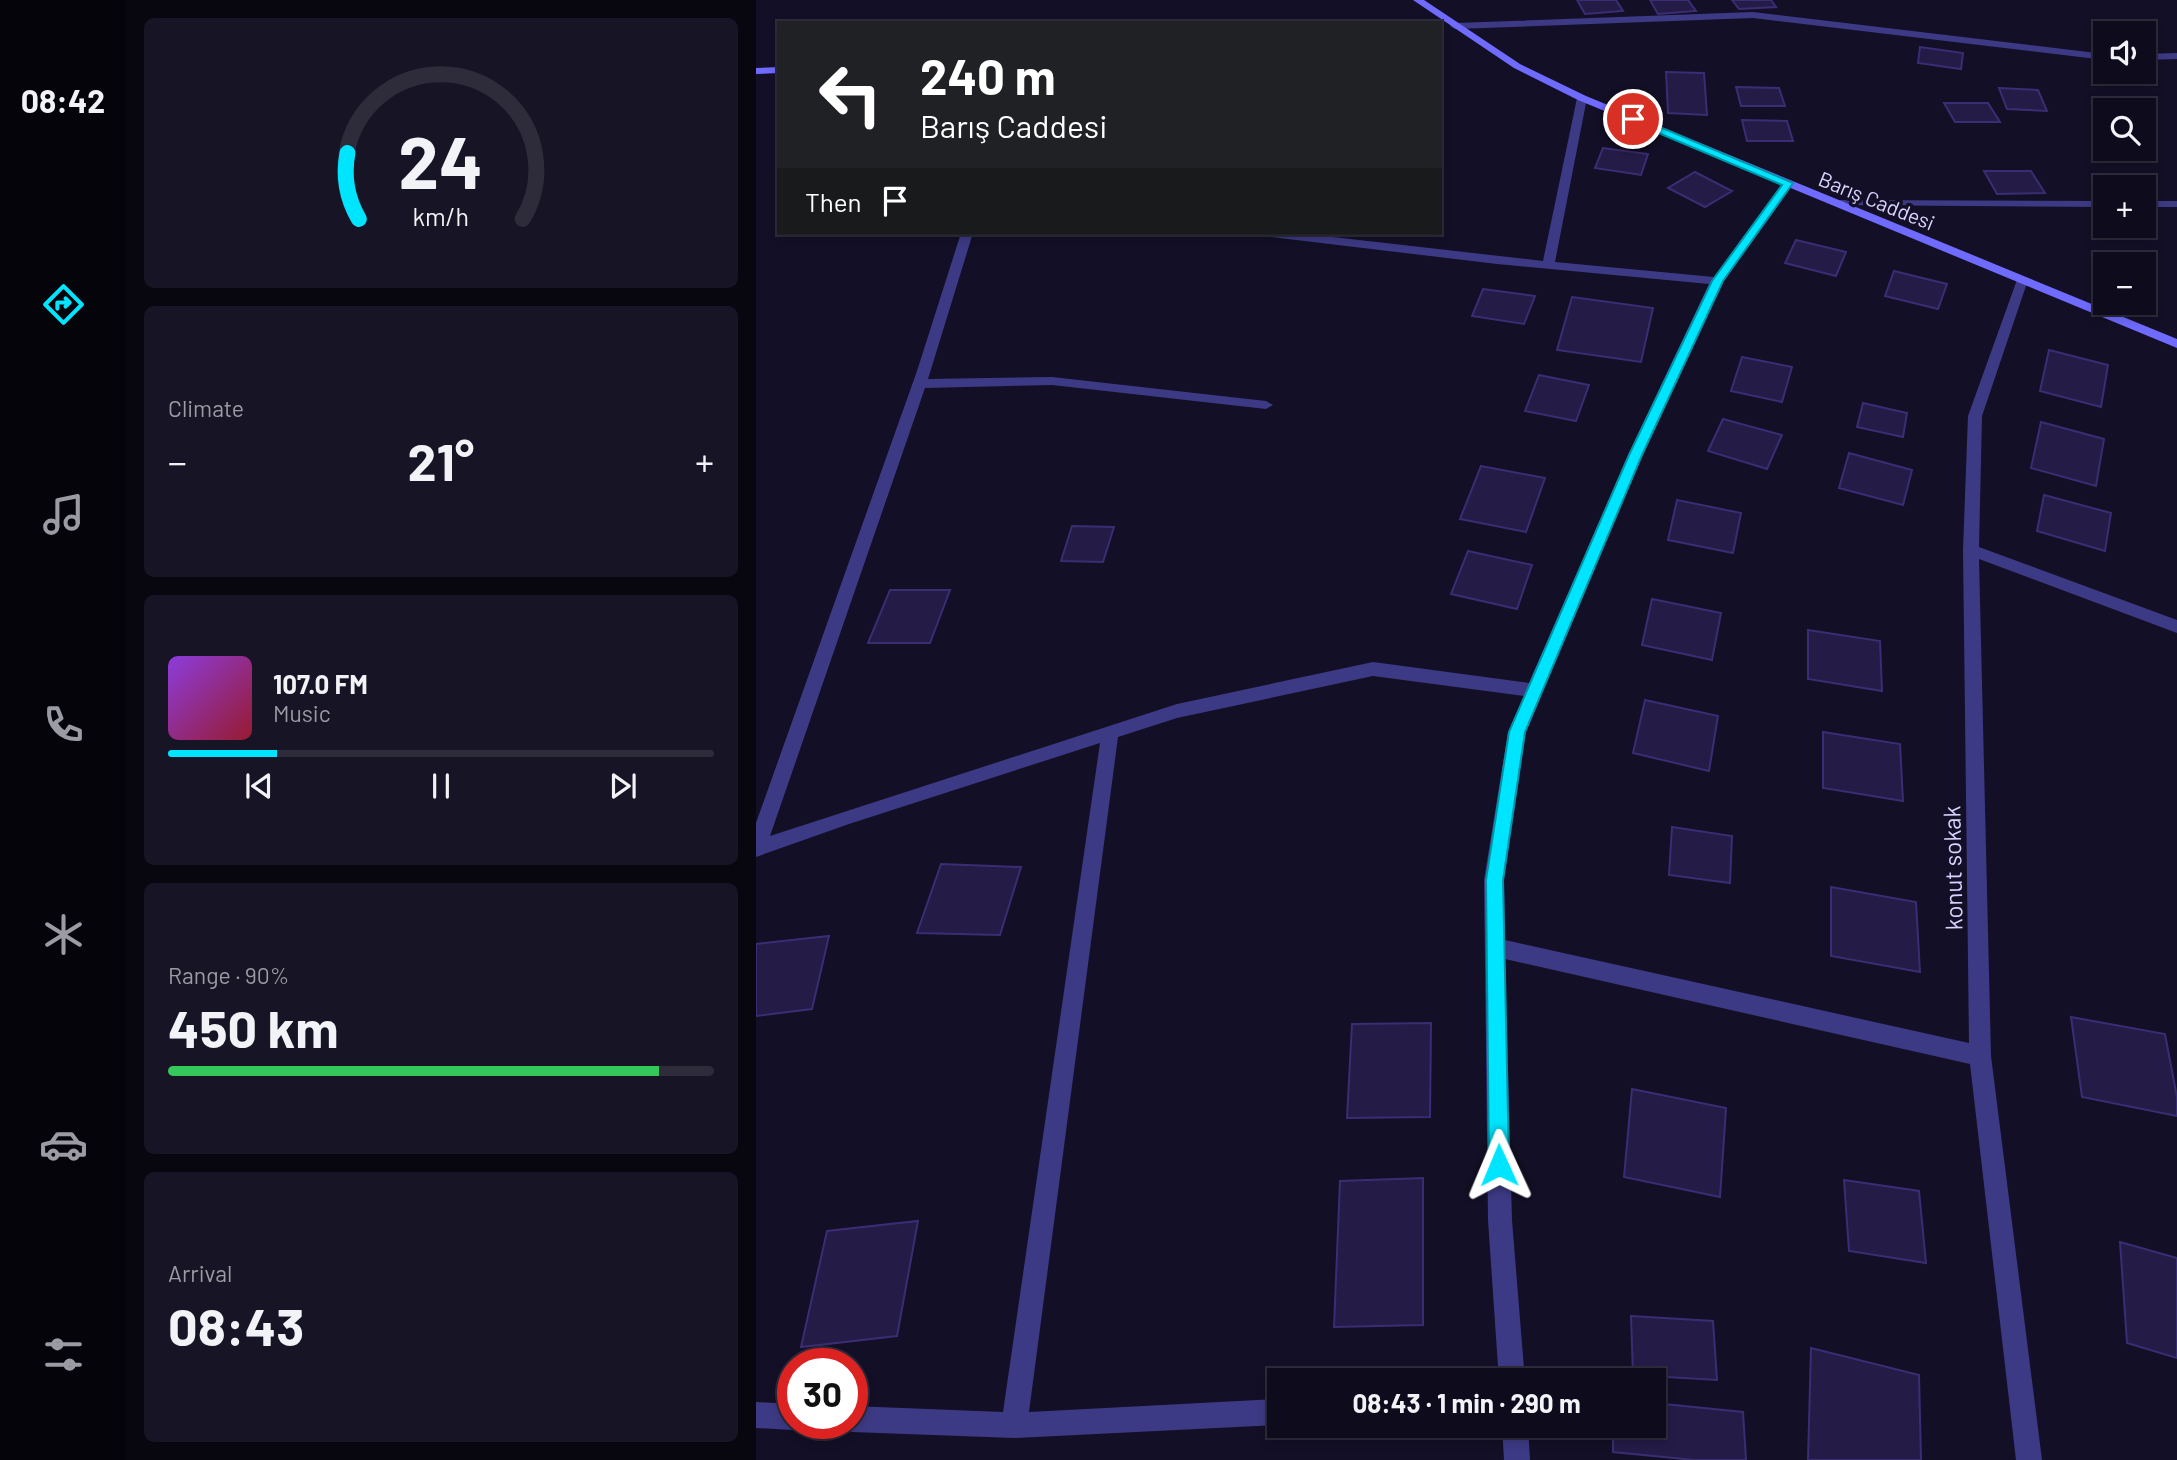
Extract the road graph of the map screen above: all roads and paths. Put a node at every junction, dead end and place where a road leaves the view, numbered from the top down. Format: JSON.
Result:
{"nodes":[{"id":1,"x":1418,"y":0,"type":"edge"},
{"id":2,"x":1442,"y":26,"type":"edge"},
{"id":3,"x":1455,"y":26,"type":"junction"},
{"id":4,"x":2093,"y":56,"type":"edge"},
{"id":5,"x":2177,"y":56,"type":"edge"},
{"id":6,"x":2156,"y":57,"type":"edge"},
{"id":7,"x":777,"y":70,"type":"edge"},
{"id":8,"x":756,"y":71,"type":"edge"},
{"id":9,"x":1582,"y":98,"type":"junction"},
{"id":10,"x":1788,"y":183,"type":"junction"},
{"id":11,"x":1836,"y":203,"type":"junction"},
{"id":12,"x":2093,"y":204,"type":"edge"},
{"id":13,"x":2156,"y":204,"type":"edge"},
{"id":14,"x":2177,"y":204,"type":"edge"},
{"id":15,"x":966,"y":235,"type":"edge"},
{"id":16,"x":1288,"y":235,"type":"edge"},
{"id":17,"x":1548,"y":265,"type":"junction"},
{"id":18,"x":2022,"y":280,"type":"junction"},
{"id":19,"x":1717,"y":281,"type":"junction"},
{"id":20,"x":2177,"y":344,"type":"edge"},
{"id":21,"x":919,"y":384,"type":"junction"},
{"id":22,"x":1266,"y":405,"type":"dead end"},
{"id":23,"x":1971,"y":550,"type":"junction"},
{"id":24,"x":2177,"y":627,"type":"edge"},
{"id":25,"x":1535,"y":691,"type":"junction"},
{"id":26,"x":1110,"y":733,"type":"junction"},
{"id":27,"x":756,"y":849,"type":"edge"},
{"id":28,"x":1496,"y":947,"type":"junction"},
{"id":29,"x":1980,"y":1056,"type":"junction"},
{"id":30,"x":1511,"y":1368,"type":"edge"},
{"id":31,"x":1267,"y":1413,"type":"edge"},
{"id":32,"x":756,"y":1415,"type":"edge"},
{"id":33,"x":777,"y":1416,"type":"edge"},
{"id":34,"x":868,"y":1420,"type":"edge"},
{"id":35,"x":1014,"y":1425,"type":"junction"},
{"id":36,"x":1516,"y":1438,"type":"edge"},
{"id":37,"x":1517,"y":1460,"type":"edge"},
{"id":38,"x":2029,"y":1460,"type":"edge"}],
"edges":[{"from":1,"to":3,"type":"street","name":"Barış Caddesi"},
{"from":2,"to":3,"type":"street"},
{"from":3,"to":4,"type":"street"},
{"from":3,"to":9,"type":"street","name":"Barış Caddesi"},
{"from":5,"to":6,"type":"street"},
{"from":7,"to":8,"type":"street"},
{"from":9,"to":10,"type":"street","name":"Barış Caddesi"},
{"from":9,"to":17,"type":"street"},
{"from":10,"to":11,"type":"street","name":"Barış Caddesi"},
{"from":10,"to":19,"type":"street"},
{"from":11,"to":12,"type":"street"},
{"from":11,"to":18,"type":"street","name":"Barış Caddesi"},
{"from":13,"to":14,"type":"street"},
{"from":15,"to":21,"type":"street"},
{"from":16,"to":17,"type":"street"},
{"from":17,"to":19,"type":"street"},
{"from":18,"to":20,"type":"street","name":"Barış Caddesi"},
{"from":18,"to":23,"type":"street","name":"konut sokak"},
{"from":19,"to":25,"type":"street"},
{"from":21,"to":22,"type":"street"},
{"from":21,"to":27,"type":"street"},
{"from":23,"to":24,"type":"street"},
{"from":23,"to":29,"type":"street","name":"konut sokak"},
{"from":25,"to":26,"type":"street"},
{"from":25,"to":28,"type":"street"},
{"from":26,"to":27,"type":"street"},
{"from":26,"to":35,"type":"street"},
{"from":28,"to":29,"type":"street"},
{"from":28,"to":30,"type":"street"},
{"from":29,"to":38,"type":"street","name":"konut sokak"},
{"from":31,"to":35,"type":"street"},
{"from":32,"to":33,"type":"street"},
{"from":34,"to":35,"type":"street"},
{"from":36,"to":37,"type":"street"}]}
